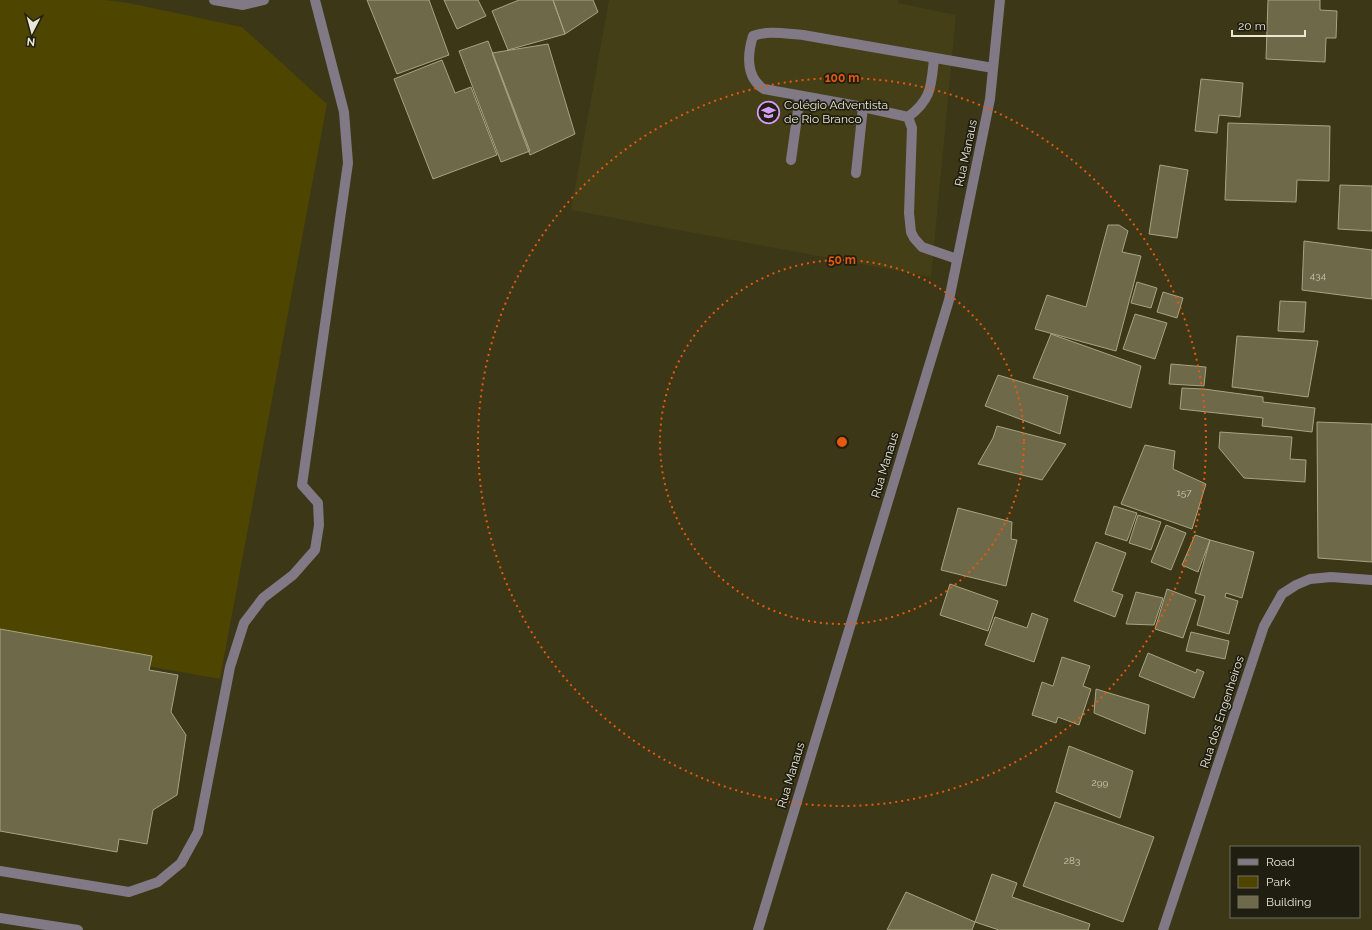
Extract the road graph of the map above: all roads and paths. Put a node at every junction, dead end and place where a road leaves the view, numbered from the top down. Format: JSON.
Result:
{"nodes":[{"id":1,"x":214,"y":0,"type":"edge"},
{"id":2,"x":264,"y":0,"type":"edge"},
{"id":3,"x":315,"y":0,"type":"edge"},
{"id":4,"x":1000,"y":0,"type":"edge"},
{"id":5,"x":934,"y":58,"type":"junction"},
{"id":6,"x":992,"y":68,"type":"junction"},
{"id":7,"x":800,"y":96,"type":"junction"},
{"id":8,"x":863,"y":107,"type":"junction"},
{"id":9,"x":908,"y":117,"type":"junction"},
{"id":10,"x":791,"y":160,"type":"dead end"},
{"id":11,"x":856,"y":173,"type":"dead end"},
{"id":12,"x":957,"y":259,"type":"junction"},
{"id":13,"x":1372,"y":580,"type":"edge"},
{"id":14,"x":0,"y":871,"type":"edge"},
{"id":15,"x":0,"y":918,"type":"edge"},
{"id":16,"x":78,"y":930,"type":"edge"},
{"id":17,"x":758,"y":930,"type":"edge"},
{"id":18,"x":1163,"y":930,"type":"edge"}],
"edges":[{"from":1,"to":2,"type":"street"},
{"from":3,"to":14,"type":"street"},
{"from":4,"to":6,"type":"street","name":"Rua Manaus"},
{"from":5,"to":6,"type":"street"},
{"from":5,"to":7,"type":"street"},
{"from":5,"to":9,"type":"street"},
{"from":6,"to":12,"type":"street","name":"Rua Manaus"},
{"from":7,"to":8,"type":"street"},
{"from":7,"to":10,"type":"street"},
{"from":8,"to":9,"type":"street"},
{"from":8,"to":11,"type":"street"},
{"from":9,"to":12,"type":"street"},
{"from":12,"to":17,"type":"street","name":"Rua Manaus"},
{"from":13,"to":18,"type":"street","name":"Rua dos Engenheiros"},
{"from":15,"to":16,"type":"street"}]}
